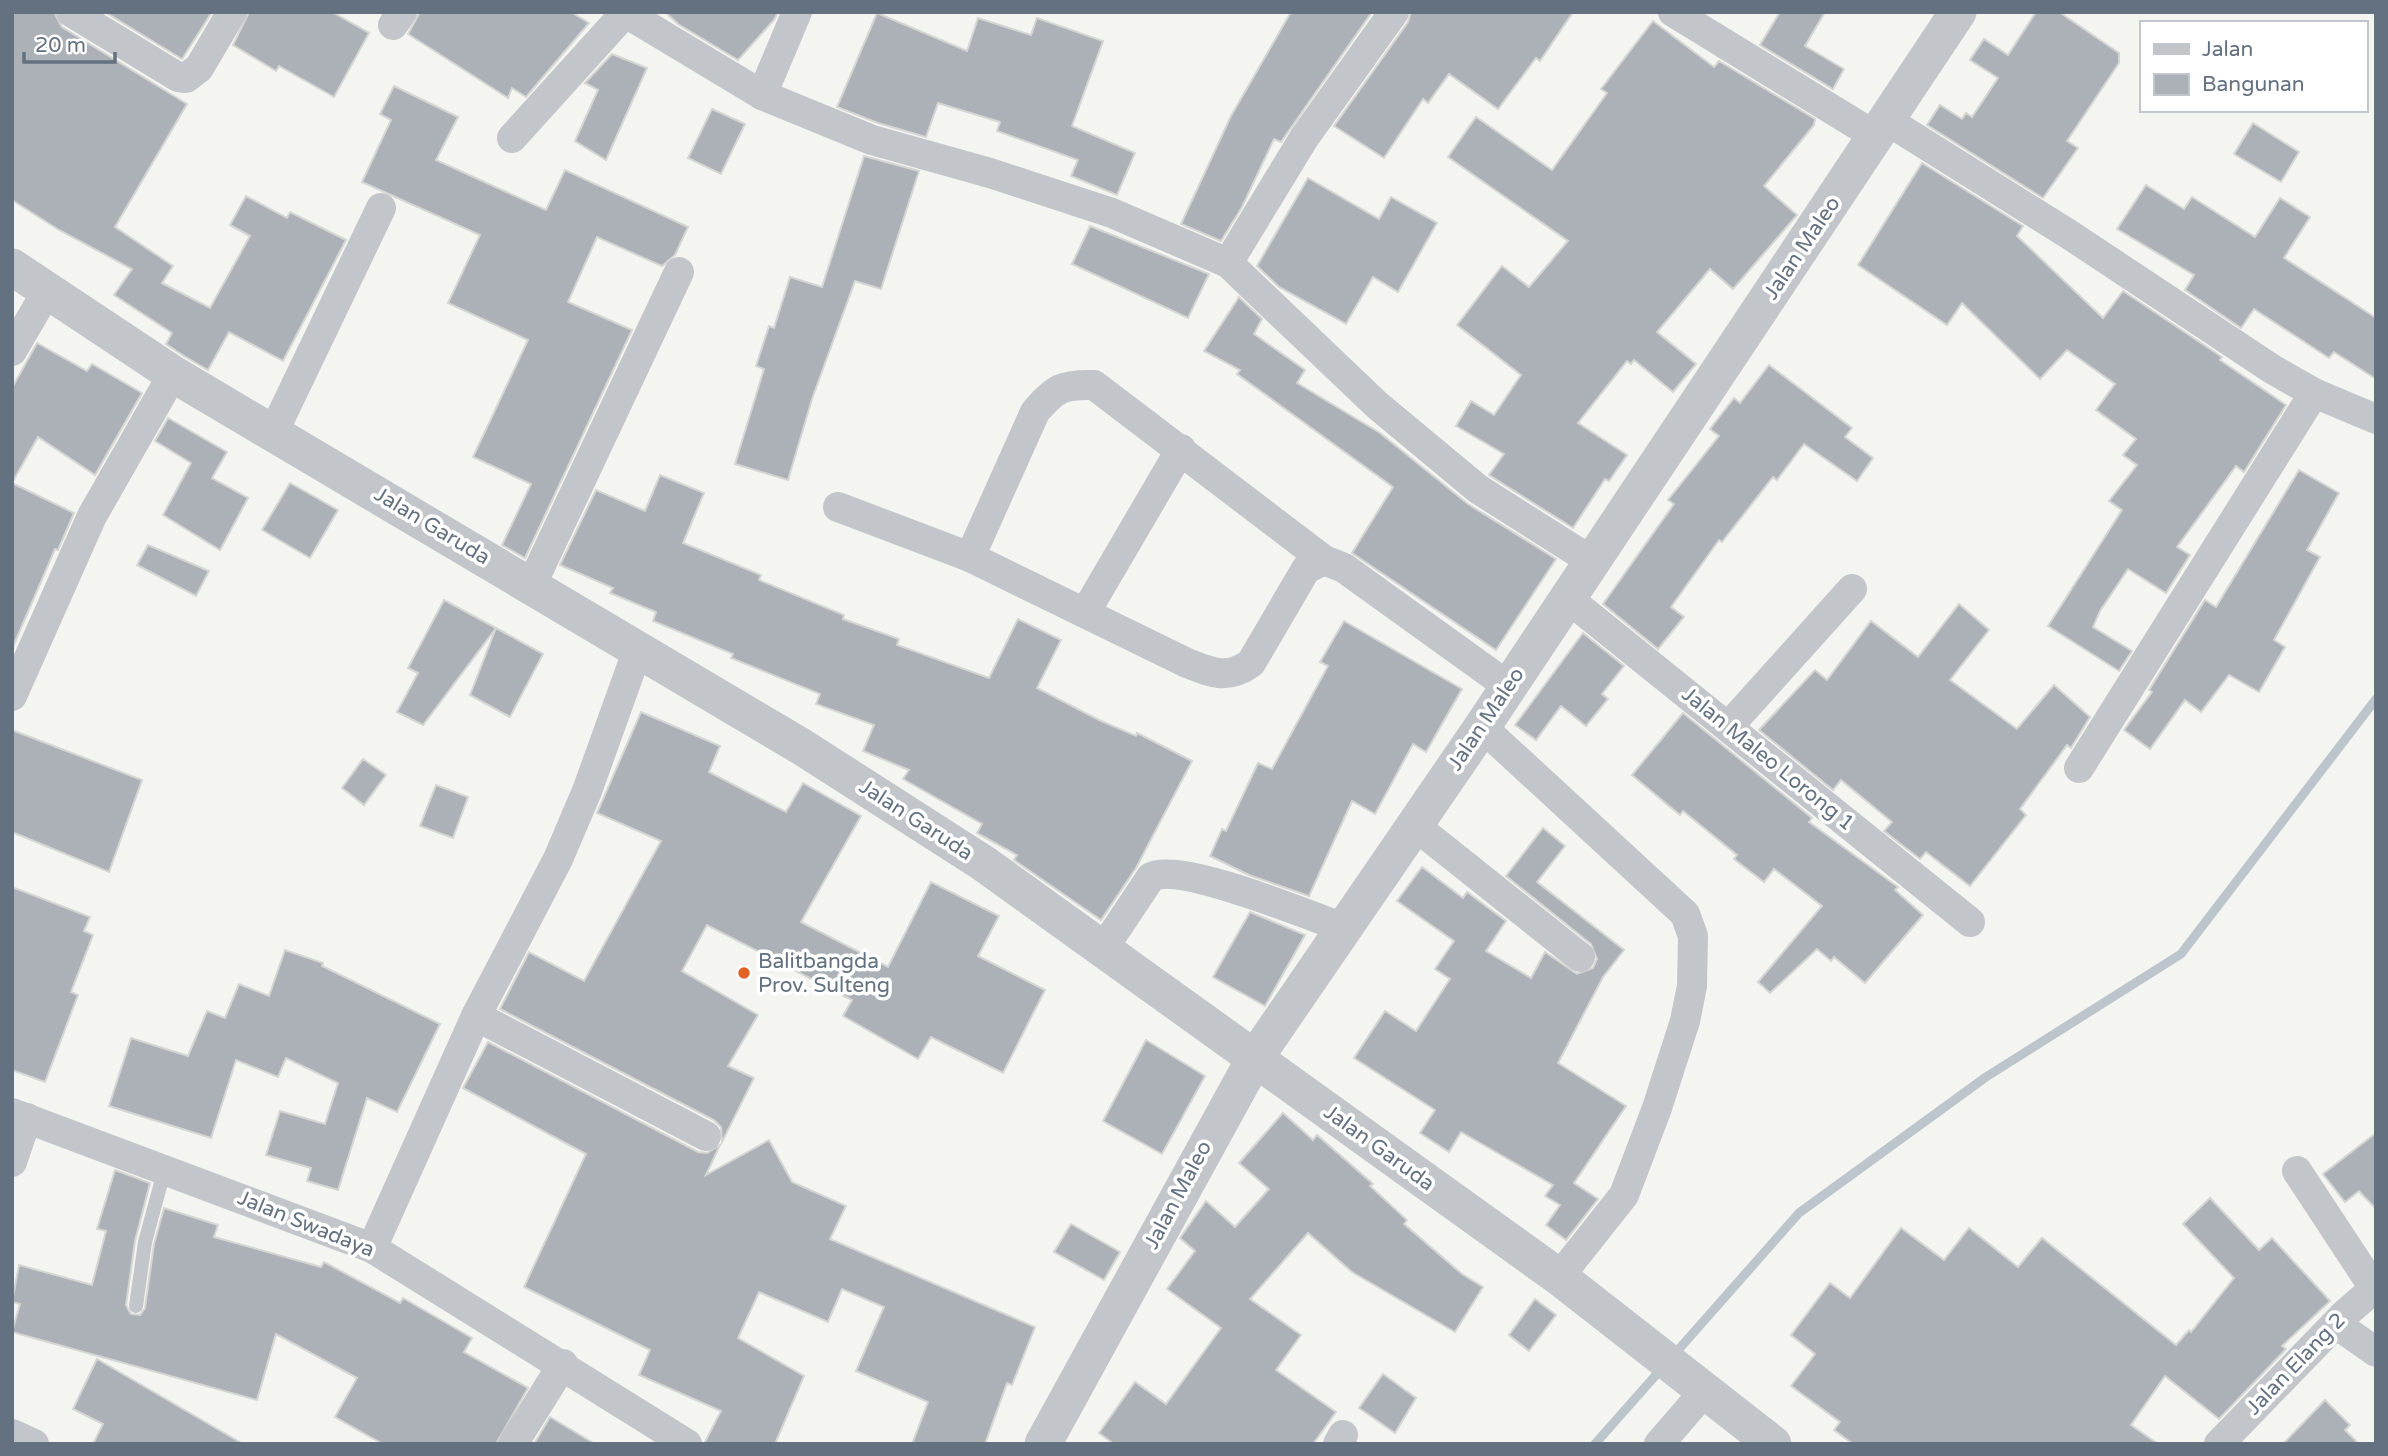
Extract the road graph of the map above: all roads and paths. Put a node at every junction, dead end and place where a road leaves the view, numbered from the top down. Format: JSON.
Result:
{"nodes":[{"id":1,"x":71,"y":12,"type":"edge"},
{"id":2,"x":232,"y":12,"type":"edge"},
{"id":3,"x":797,"y":12,"type":"edge"},
{"id":4,"x":1394,"y":12,"type":"edge"},
{"id":5,"x":1673,"y":12,"type":"edge"},
{"id":6,"x":1958,"y":12,"type":"edge"},
{"id":7,"x":625,"y":13,"type":"edge"},
{"id":8,"x":762,"y":95,"type":"junction"},
{"id":9,"x":1882,"y":129,"type":"junction"},
{"id":10,"x":512,"y":138,"type":"dead end"},
{"id":11,"x":381,"y":208,"type":"dead end"},
{"id":12,"x":1228,"y":263,"type":"junction"},
{"id":13,"x":12,"y":267,"type":"edge"},
{"id":14,"x":678,"y":272,"type":"dead end"},
{"id":15,"x":47,"y":291,"type":"junction"},
{"id":16,"x":12,"y":351,"type":"edge"},
{"id":17,"x":173,"y":374,"type":"junction"},
{"id":18,"x":2314,"y":393,"type":"junction"},
{"id":19,"x":2376,"y":419,"type":"edge"},
{"id":20,"x":274,"y":431,"type":"junction"},
{"id":21,"x":1181,"y":449,"type":"junction"},
{"id":22,"x":838,"y":507,"type":"dead end"},
{"id":23,"x":970,"y":557,"type":"junction"},
{"id":24,"x":1324,"y":560,"type":"junction"},
{"id":25,"x":1590,"y":560,"type":"junction"},
{"id":26,"x":531,"y":586,"type":"junction"},
{"id":27,"x":1852,"y":589,"type":"dead end"},
{"id":28,"x":1566,"y":597,"type":"junction"},
{"id":29,"x":1086,"y":613,"type":"junction"},
{"id":30,"x":638,"y":649,"type":"junction"},
{"id":31,"x":1508,"y":686,"type":"junction"},
{"id":32,"x":12,"y":696,"type":"edge"},
{"id":33,"x":1482,"y":727,"type":"junction"},
{"id":34,"x":1728,"y":727,"type":"junction"},
{"id":35,"x":2079,"y":768,"type":"dead end"},
{"id":36,"x":1415,"y":825,"type":"junction"},
{"id":37,"x":1970,"y":922,"type":"dead end"},
{"id":38,"x":1344,"y":928,"type":"junction"},
{"id":39,"x":1102,"y":949,"type":"junction"},
{"id":40,"x":1580,"y":957,"type":"dead end"},
{"id":41,"x":476,"y":1016,"type":"junction"},
{"id":42,"x":1255,"y":1058,"type":"junction"},
{"id":43,"x":20,"y":1115,"type":"edge"},
{"id":44,"x":706,"y":1136,"type":"dead end"},
{"id":45,"x":12,"y":1162,"type":"edge"},
{"id":46,"x":165,"y":1168,"type":"junction"},
{"id":47,"x":2297,"y":1171,"type":"dead end"},
{"id":48,"x":372,"y":1248,"type":"junction"},
{"id":49,"x":1559,"y":1277,"type":"junction"},
{"id":50,"x":2375,"y":1288,"type":"edge"},
{"id":51,"x":136,"y":1306,"type":"dead end"},
{"id":52,"x":2336,"y":1324,"type":"junction"},
{"id":53,"x":2376,"y":1352,"type":"edge"},
{"id":54,"x":562,"y":1364,"type":"junction"},
{"id":55,"x":1695,"y":1385,"type":"junction"},
{"id":56,"x":12,"y":1434,"type":"edge"},
{"id":57,"x":2220,"y":1443,"type":"edge"},
{"id":58,"x":34,"y":1444,"type":"edge"},
{"id":59,"x":513,"y":1444,"type":"edge"},
{"id":60,"x":687,"y":1444,"type":"edge"},
{"id":61,"x":1044,"y":1444,"type":"edge"},
{"id":62,"x":1660,"y":1444,"type":"edge"},
{"id":63,"x":1773,"y":1444,"type":"edge"}],
"edges":[{"from":1,"to":2,"type":"street"},
{"from":3,"to":8,"type":"street"},
{"from":4,"to":12,"type":"street"},
{"from":5,"to":9,"type":"street"},
{"from":6,"to":9,"type":"street","name":"Jalan Maleo"},
{"from":7,"to":8,"type":"street"},
{"from":7,"to":10,"type":"street"},
{"from":8,"to":12,"type":"street"},
{"from":9,"to":18,"type":"street"},
{"from":9,"to":25,"type":"street","name":"Jalan Maleo"},
{"from":11,"to":20,"type":"street"},
{"from":12,"to":25,"type":"street"},
{"from":13,"to":15,"type":"street","name":"Jalan Garuda"},
{"from":14,"to":26,"type":"street"},
{"from":15,"to":16,"type":"street"},
{"from":15,"to":17,"type":"street","name":"Jalan Garuda"},
{"from":17,"to":20,"type":"street","name":"Jalan Garuda"},
{"from":17,"to":32,"type":"street"},
{"from":18,"to":19,"type":"street"},
{"from":18,"to":35,"type":"street"},
{"from":20,"to":26,"type":"street","name":"Jalan Garuda"},
{"from":21,"to":23,"type":"street"},
{"from":21,"to":24,"type":"street"},
{"from":21,"to":29,"type":"street"},
{"from":22,"to":23,"type":"street"},
{"from":23,"to":29,"type":"street"},
{"from":24,"to":29,"type":"street"},
{"from":24,"to":31,"type":"street"},
{"from":25,"to":28,"type":"street","name":"Jalan Maleo"},
{"from":26,"to":30,"type":"street","name":"Jalan Garuda"},
{"from":27,"to":34,"type":"street"},
{"from":28,"to":31,"type":"street","name":"Jalan Maleo"},
{"from":28,"to":34,"type":"street","name":"Jalan Maleo Lorong 1"},
{"from":30,"to":39,"type":"street","name":"Jalan Garuda"},
{"from":30,"to":41,"type":"street"},
{"from":31,"to":33,"type":"street","name":"Jalan Maleo"},
{"from":33,"to":36,"type":"street","name":"Jalan Maleo"},
{"from":33,"to":49,"type":"street"},
{"from":34,"to":37,"type":"street","name":"Jalan Maleo Lorong 1"},
{"from":36,"to":38,"type":"street","name":"Jalan Maleo"},
{"from":36,"to":40,"type":"street"},
{"from":38,"to":39,"type":"street"},
{"from":38,"to":42,"type":"street","name":"Jalan Maleo"},
{"from":39,"to":42,"type":"street","name":"Jalan Garuda"},
{"from":41,"to":44,"type":"street"},
{"from":41,"to":48,"type":"street"},
{"from":42,"to":49,"type":"street","name":"Jalan Garuda"},
{"from":42,"to":61,"type":"street","name":"Jalan Maleo"},
{"from":43,"to":45,"type":"street"},
{"from":43,"to":46,"type":"street","name":"Jalan Swadaya"},
{"from":46,"to":48,"type":"street","name":"Jalan Swadaya"},
{"from":46,"to":51,"type":"lane"},
{"from":47,"to":50,"type":"street"},
{"from":48,"to":54,"type":"street","name":"Jalan Swadaya"},
{"from":49,"to":55,"type":"street","name":"Jalan Garuda"},
{"from":50,"to":52,"type":"street","name":"Jalan Elang 2"},
{"from":52,"to":53,"type":"street"},
{"from":52,"to":57,"type":"street","name":"Jalan Elang 2"},
{"from":54,"to":59,"type":"street"},
{"from":54,"to":60,"type":"street","name":"Jalan Swadaya"},
{"from":55,"to":62,"type":"street"},
{"from":55,"to":63,"type":"street","name":"Jalan Garuda"},
{"from":56,"to":58,"type":"street"}]}
